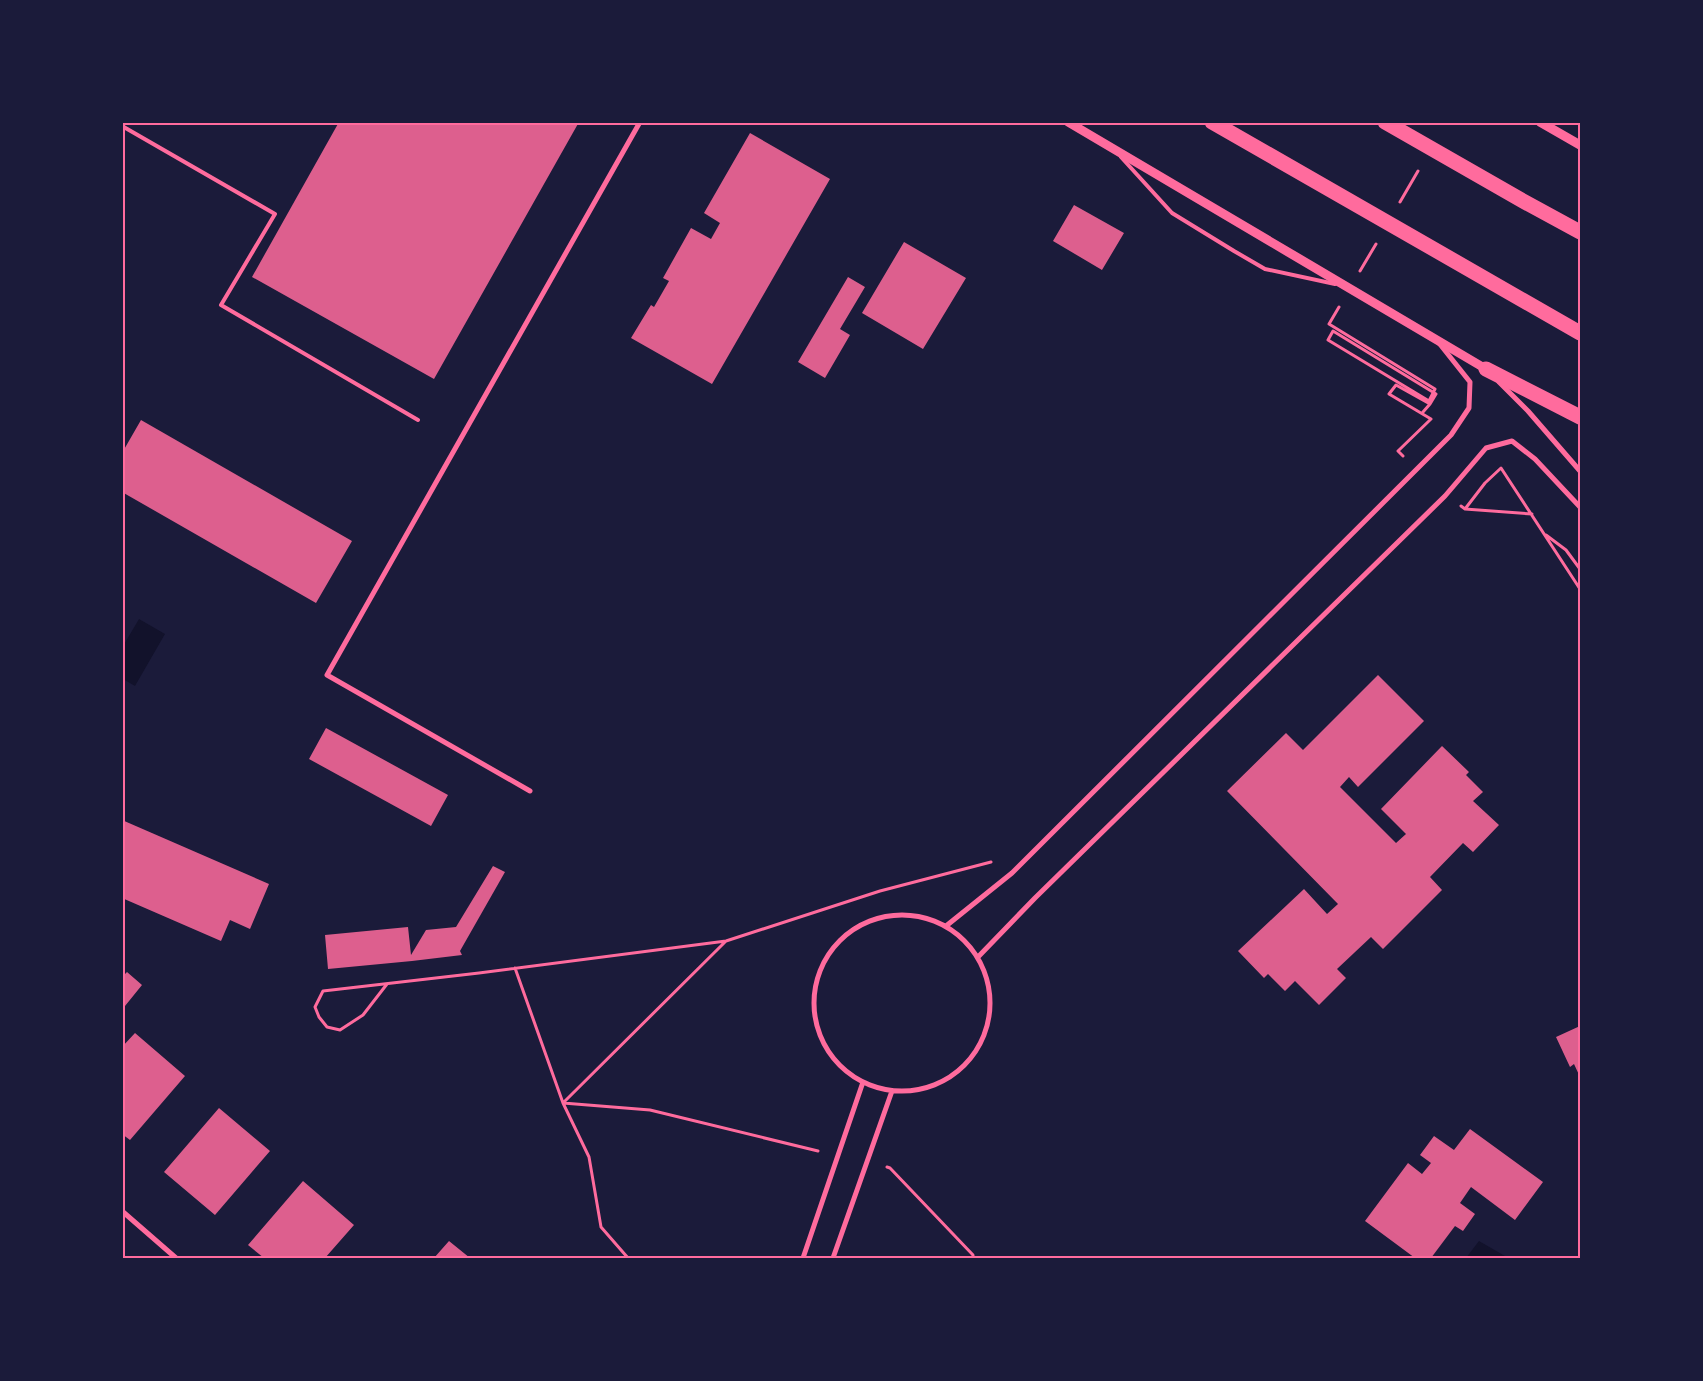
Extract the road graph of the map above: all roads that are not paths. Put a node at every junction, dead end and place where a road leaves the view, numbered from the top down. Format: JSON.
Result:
{"nodes":[{"id":1,"x":640,"y":122,"type":"edge"},
{"id":2,"x":1068,"y":122,"type":"edge"},
{"id":3,"x":1212,"y":122,"type":"edge"},
{"id":4,"x":1385,"y":122,"type":"edge"},
{"id":5,"x":1540,"y":122,"type":"edge"},
{"id":6,"x":122,"y":126,"type":"edge"},
{"id":7,"x":1580,"y":144,"type":"edge"},
{"id":8,"x":1113,"y":148,"type":"junction"},
{"id":9,"x":1580,"y":232,"type":"edge"},
{"id":10,"x":1344,"y":285,"type":"junction"},
{"id":11,"x":1580,"y":334,"type":"edge"},
{"id":12,"x":1439,"y":343,"type":"junction"},
{"id":13,"x":1486,"y":370,"type":"junction"},
{"id":14,"x":1580,"y":417,"type":"edge"},
{"id":15,"x":418,"y":420,"type":"dead end"},
{"id":16,"x":1580,"y":471,"type":"edge"},
{"id":17,"x":1580,"y":507,"type":"edge"},
{"id":18,"x":530,"y":791,"type":"dead end"},
{"id":19,"x":946,"y":926,"type":"junction"},
{"id":20,"x":978,"y":957,"type":"junction"},
{"id":21,"x":863,"y":1082,"type":"junction"},
{"id":22,"x":892,"y":1091,"type":"junction"},
{"id":23,"x":122,"y":1211,"type":"edge"},
{"id":24,"x":176,"y":1258,"type":"edge"},
{"id":25,"x":803,"y":1258,"type":"edge"},
{"id":26,"x":833,"y":1258,"type":"edge"}],
"edges":[{"from":1,"to":18,"type":"street"},
{"from":2,"to":8,"type":"street"},
{"from":3,"to":11,"type":"highway"},
{"from":4,"to":9,"type":"highway"},
{"from":5,"to":7,"type":"street"},
{"from":6,"to":15,"type":"lane"},
{"from":8,"to":10,"type":"street"},
{"from":8,"to":10,"type":"lane"},
{"from":10,"to":12,"type":"street"},
{"from":12,"to":13,"type":"street"},
{"from":12,"to":19,"type":"street"},
{"from":13,"to":14,"type":"highway"},
{"from":13,"to":16,"type":"street"},
{"from":17,"to":20,"type":"street"},
{"from":19,"to":20,"type":"street"},
{"from":19,"to":21,"type":"street"},
{"from":20,"to":22,"type":"street"},
{"from":21,"to":22,"type":"street"},
{"from":21,"to":25,"type":"street"},
{"from":22,"to":26,"type":"street"},
{"from":23,"to":24,"type":"street"}]}
